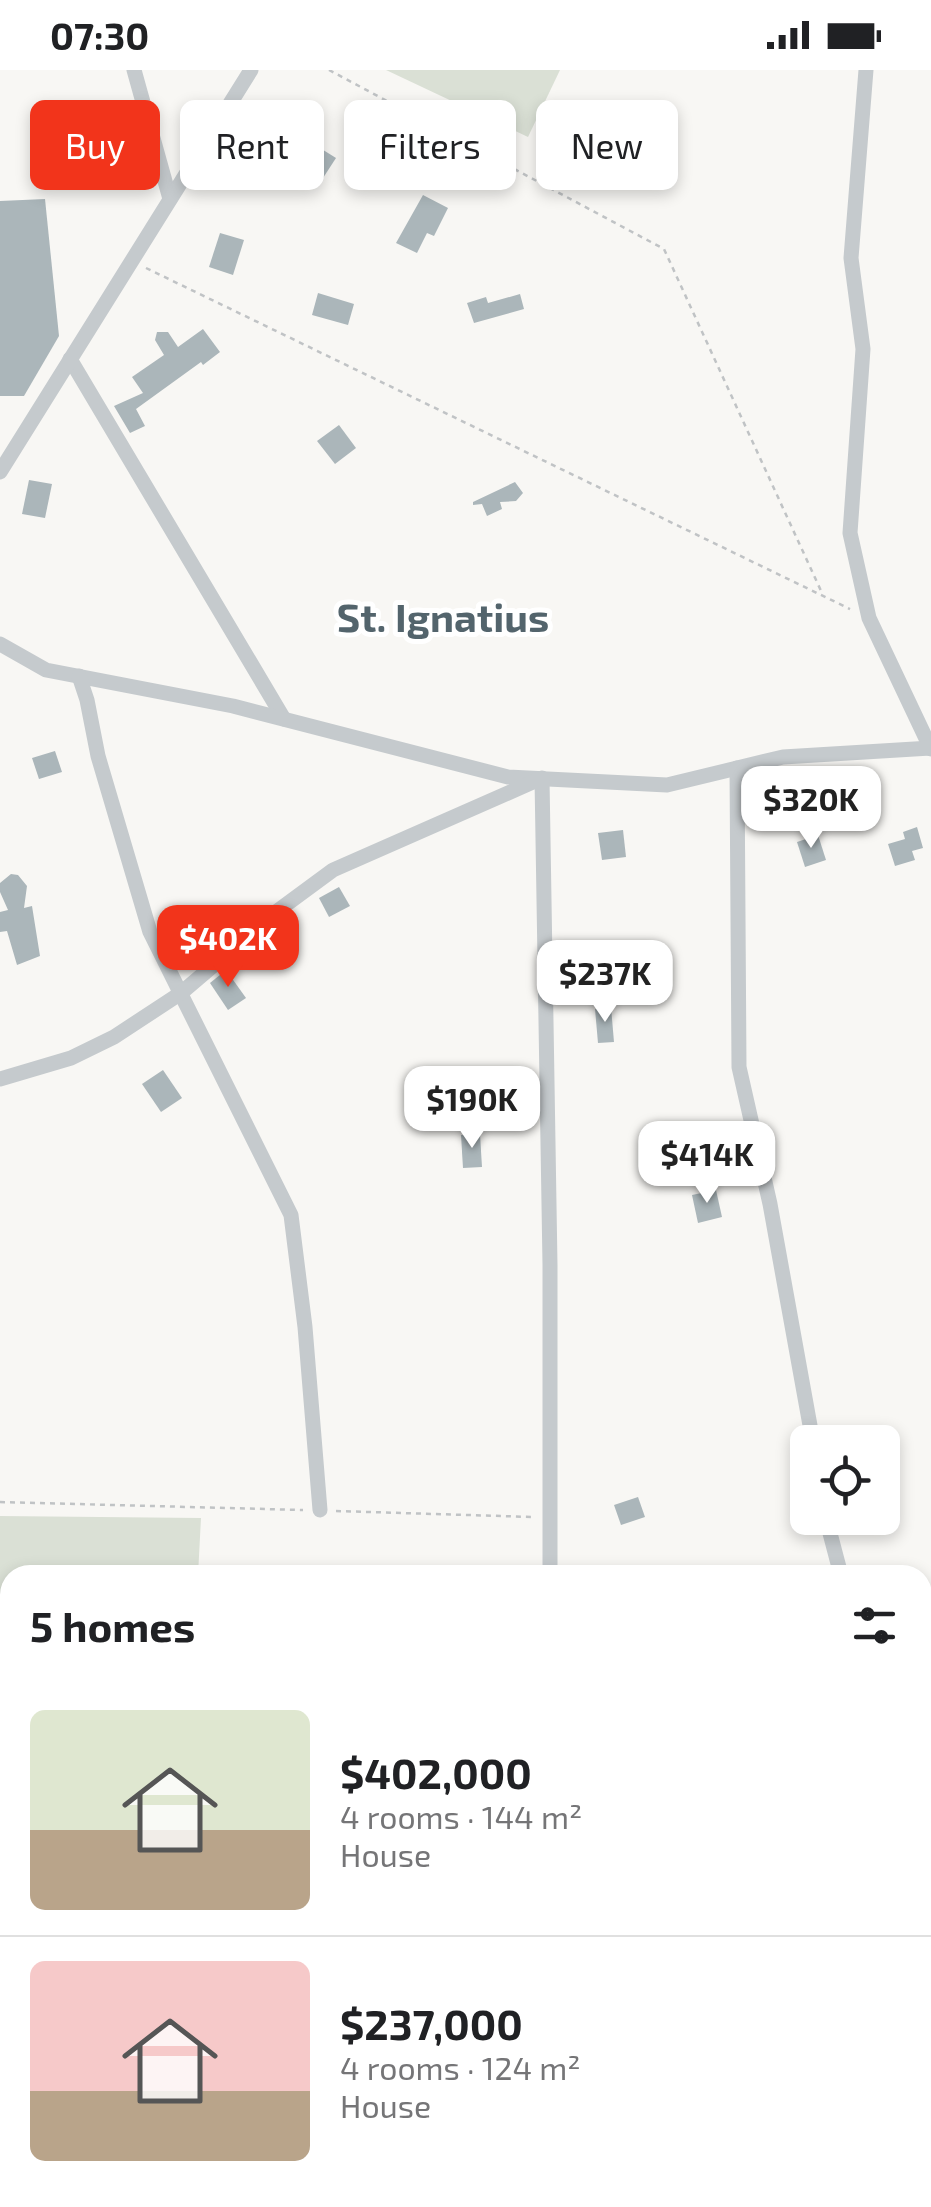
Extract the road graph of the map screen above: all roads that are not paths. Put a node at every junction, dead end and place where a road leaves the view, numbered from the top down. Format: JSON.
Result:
{"nodes":[{"id":1,"x":134,"y":70,"type":"edge"},
{"id":2,"x":250,"y":70,"type":"edge"},
{"id":3,"x":866,"y":70,"type":"edge"},
{"id":4,"x":170,"y":198,"type":"junction"},
{"id":5,"x":70,"y":359,"type":"junction"},
{"id":6,"x":0,"y":472,"type":"edge"},
{"id":7,"x":0,"y":644,"type":"edge"},
{"id":8,"x":79,"y":676,"type":"junction"},
{"id":9,"x":284,"y":719,"type":"junction"},
{"id":10,"x":931,"y":749,"type":"edge"},
{"id":11,"x":737,"y":768,"type":"junction"},
{"id":12,"x":542,"y":778,"type":"junction"},
{"id":13,"x":180,"y":992,"type":"junction"},
{"id":14,"x":0,"y":1079,"type":"edge"},
{"id":15,"x":810,"y":1425,"type":"edge"},
{"id":16,"x":320,"y":1510,"type":"road end"},
{"id":17,"x":831,"y":1535,"type":"edge"},
{"id":18,"x":550,"y":1565,"type":"edge"},
{"id":19,"x":839,"y":1565,"type":"edge"}],
"edges":[{"from":1,"to":4,"type":"street"},
{"from":2,"to":4,"type":"street"},
{"from":3,"to":10,"type":"street"},
{"from":4,"to":5,"type":"street"},
{"from":5,"to":6,"type":"street"},
{"from":5,"to":9,"type":"street"},
{"from":7,"to":8,"type":"street"},
{"from":8,"to":9,"type":"street"},
{"from":8,"to":13,"type":"street"},
{"from":9,"to":12,"type":"street"},
{"from":10,"to":11,"type":"street"},
{"from":11,"to":12,"type":"street"},
{"from":11,"to":15,"type":"street"},
{"from":12,"to":13,"type":"street"},
{"from":12,"to":18,"type":"street"},
{"from":13,"to":14,"type":"street"},
{"from":13,"to":16,"type":"street"},
{"from":17,"to":19,"type":"street"}]}
